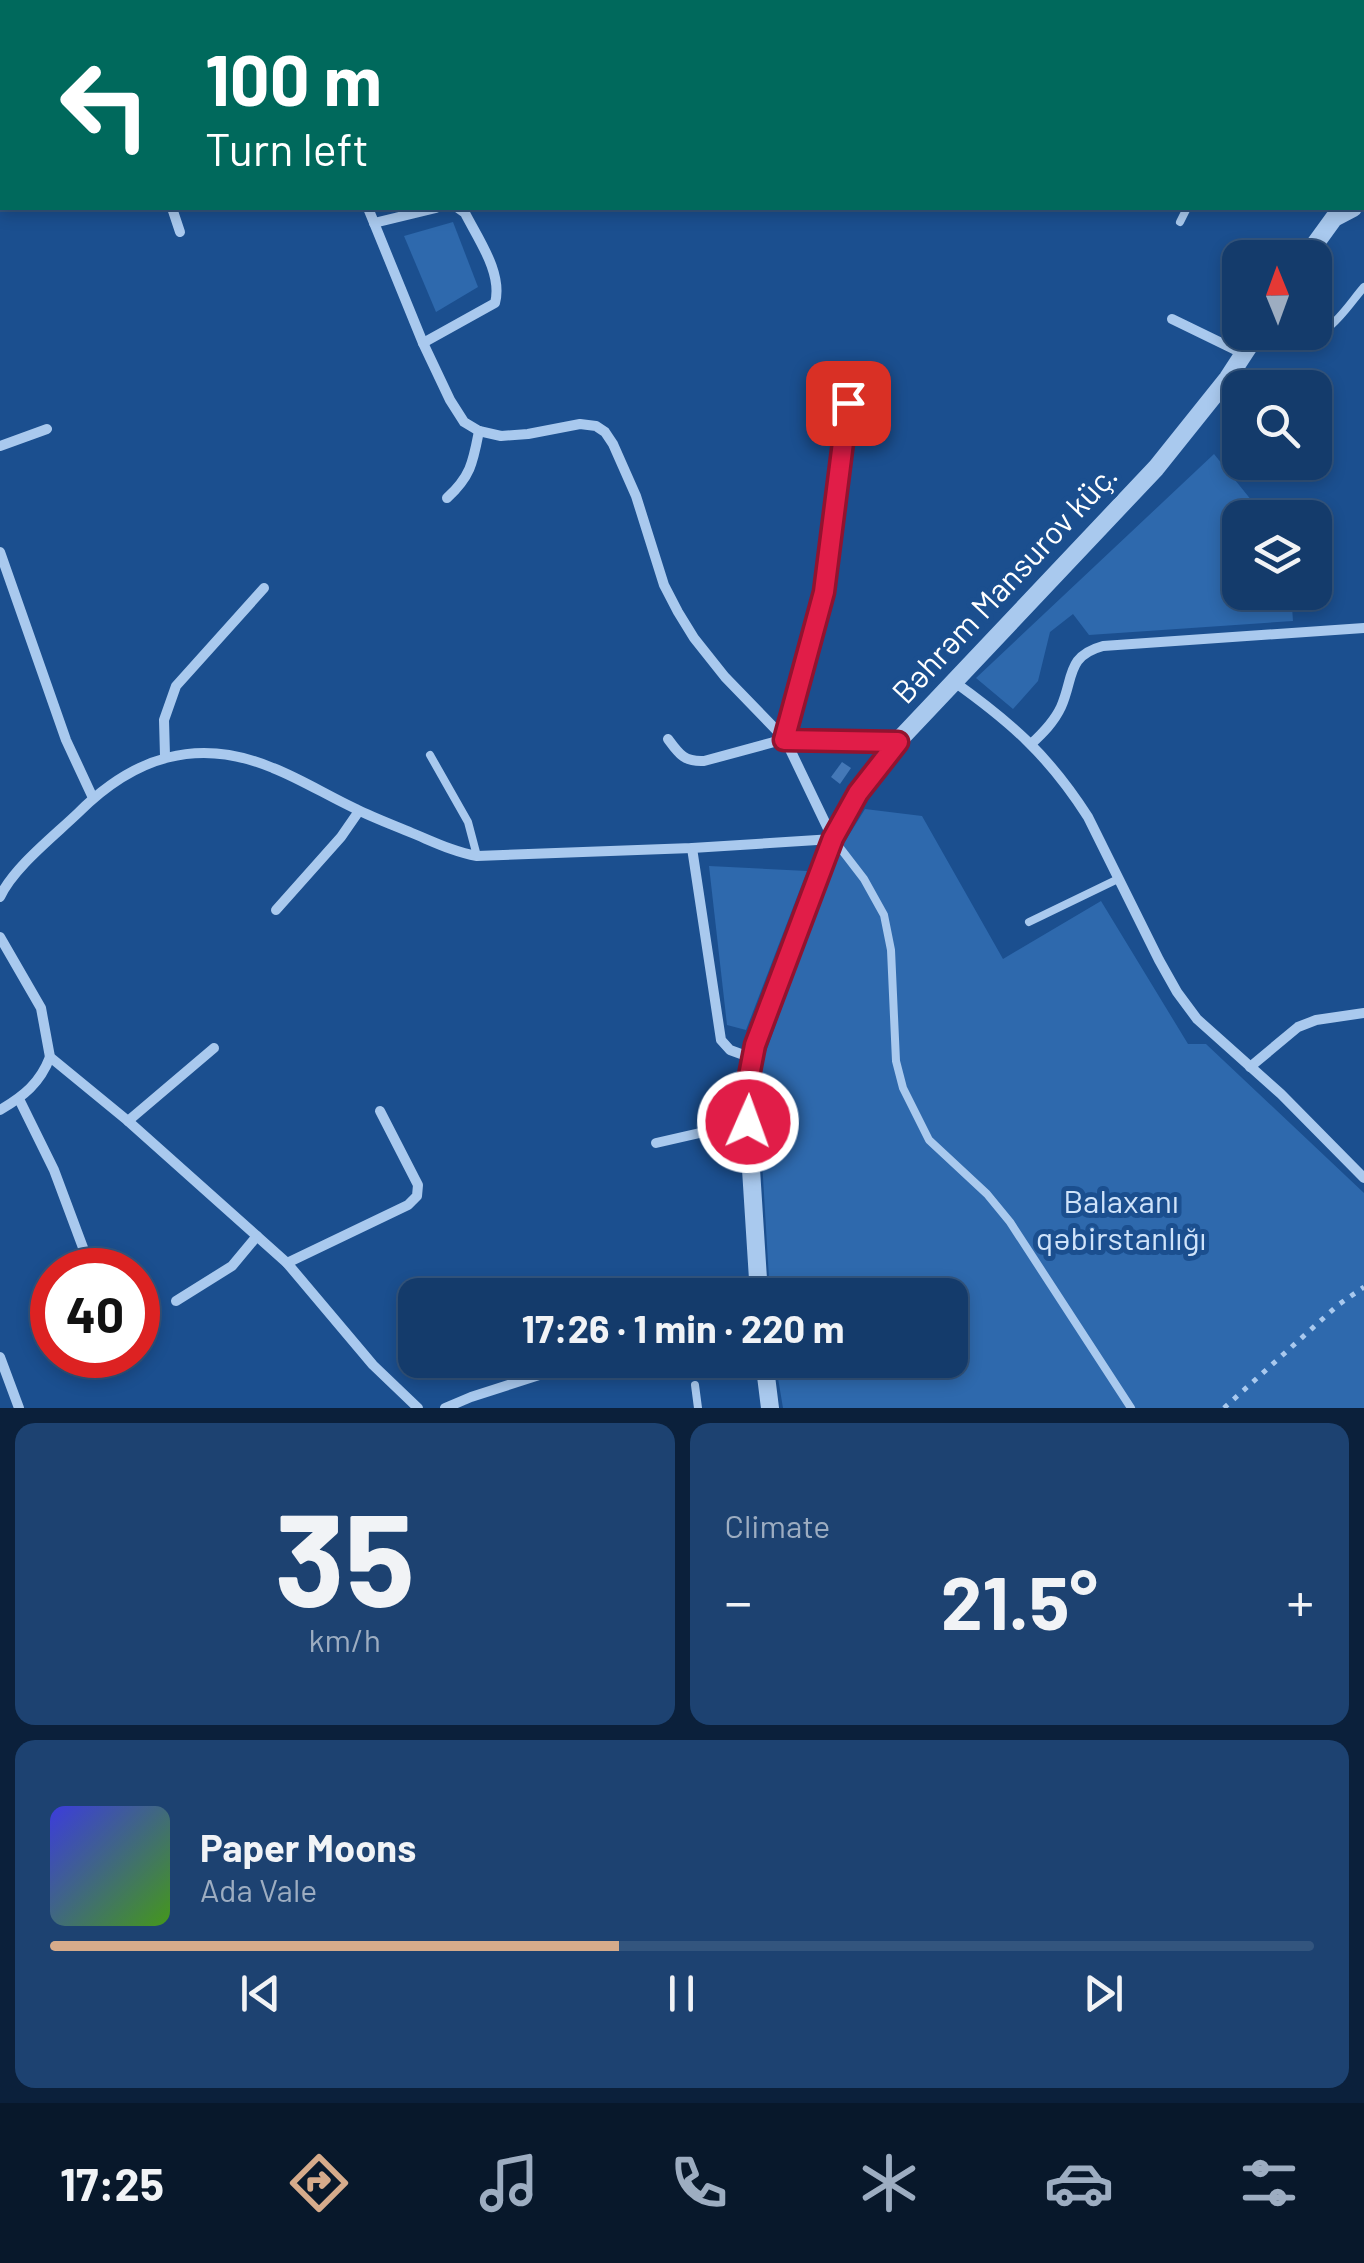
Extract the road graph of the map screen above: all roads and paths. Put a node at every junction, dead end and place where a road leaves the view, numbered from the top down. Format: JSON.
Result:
{"nodes":[{"id":1,"x":173,"y":210,"type":"edge"},
{"id":2,"x":369,"y":210,"type":"edge"},
{"id":3,"x":428,"y":210,"type":"edge"},
{"id":4,"x":461,"y":210,"type":"edge"},
{"id":5,"x":1186,"y":210,"type":"edge"},
{"id":6,"x":1329,"y":213,"type":"edge"},
{"id":7,"x":1180,"y":222,"type":"dead end"},
{"id":8,"x":374,"y":223,"type":"junction"},
{"id":9,"x":180,"y":232,"type":"dead end"},
{"id":10,"x":1315,"y":240,"type":"edge"},
{"id":11,"x":1364,"y":287,"type":"edge"},
{"id":12,"x":1172,"y":319,"type":"dead end"},
{"id":13,"x":1332,"y":324,"type":"edge"},
{"id":14,"x":424,"y":343,"type":"junction"},
{"id":15,"x":1247,"y":350,"type":"edge"},
{"id":16,"x":1244,"y":354,"type":"junction"},
{"id":17,"x":848,"y":403,"type":"dead end"},
{"id":18,"x":47,"y":429,"type":"dead end"},
{"id":19,"x":479,"y":432,"type":"junction"},
{"id":20,"x":0,"y":446,"type":"edge"},
{"id":21,"x":448,"y":498,"type":"dead end"},
{"id":22,"x":0,"y":552,"type":"edge"},
{"id":23,"x":264,"y":588,"type":"dead end"},
{"id":24,"x":1364,"y":628,"type":"edge"},
{"id":25,"x":953,"y":681,"type":"junction"},
{"id":26,"x":668,"y":739,"type":"dead end"},
{"id":27,"x":784,"y":740,"type":"junction"},
{"id":28,"x":898,"y":742,"type":"junction"},
{"id":29,"x":1032,"y":744,"type":"junction"},
{"id":30,"x":430,"y":755,"type":"dead end"},
{"id":31,"x":165,"y":756,"type":"junction"},
{"id":32,"x":93,"y":798,"type":"junction"},
{"id":33,"x":359,"y":811,"type":"junction"},
{"id":34,"x":833,"y":838,"type":"junction"},
{"id":35,"x":692,"y":848,"type":"junction"},
{"id":36,"x":477,"y":856,"type":"junction"},
{"id":37,"x":1118,"y":879,"type":"junction"},
{"id":38,"x":0,"y":897,"type":"edge"},
{"id":39,"x":276,"y":910,"type":"dead end"},
{"id":40,"x":1029,"y":922,"type":"dead end"},
{"id":41,"x":0,"y":937,"type":"edge"},
{"id":42,"x":1364,"y":1013,"type":"edge"},
{"id":43,"x":214,"y":1048,"type":"dead end"},
{"id":44,"x":50,"y":1056,"type":"junction"},
{"id":45,"x":752,"y":1058,"type":"junction"},
{"id":46,"x":1250,"y":1067,"type":"junction"},
{"id":47,"x":19,"y":1099,"type":"junction"},
{"id":48,"x":0,"y":1110,"type":"edge"},
{"id":49,"x":380,"y":1111,"type":"dead end"},
{"id":50,"x":128,"y":1122,"type":"junction"},
{"id":51,"x":748,"y":1122,"type":"junction"},
{"id":52,"x":656,"y":1143,"type":"dead end"},
{"id":53,"x":1364,"y":1178,"type":"edge"},
{"id":54,"x":258,"y":1236,"type":"junction"},
{"id":55,"x":83,"y":1248,"type":"edge"},
{"id":56,"x":287,"y":1264,"type":"junction"},
{"id":57,"x":758,"y":1278,"type":"edge"},
{"id":58,"x":1364,"y":1287,"type":"edge"},
{"id":59,"x":176,"y":1302,"type":"dead end"},
{"id":60,"x":0,"y":1357,"type":"edge"},
{"id":61,"x":531,"y":1378,"type":"edge"},
{"id":62,"x":766,"y":1378,"type":"edge"},
{"id":63,"x":695,"y":1385,"type":"dead end"},
{"id":64,"x":18,"y":1408,"type":"edge"},
{"id":65,"x":418,"y":1408,"type":"edge"},
{"id":66,"x":445,"y":1408,"type":"edge"},
{"id":67,"x":698,"y":1408,"type":"edge"},
{"id":68,"x":770,"y":1408,"type":"edge"},
{"id":69,"x":1131,"y":1408,"type":"edge"},
{"id":70,"x":1224,"y":1408,"type":"edge"}],
"edges":[{"from":1,"to":9,"type":"street"},
{"from":2,"to":8,"type":"street"},
{"from":3,"to":8,"type":"street"},
{"from":4,"to":14,"type":"street"},
{"from":5,"to":7,"type":"lane"},
{"from":6,"to":10,"type":"street"},
{"from":8,"to":14,"type":"street"},
{"from":11,"to":13,"type":"lane"},
{"from":12,"to":16,"type":"street"},
{"from":14,"to":19,"type":"street"},
{"from":15,"to":16,"type":"street","name":"Bəhrəm Mansurov küç."},
{"from":16,"to":25,"type":"street","name":"Bəhrəm Mansurov küç."},
{"from":17,"to":27,"type":"street"},
{"from":18,"to":20,"type":"street"},
{"from":19,"to":21,"type":"street"},
{"from":19,"to":27,"type":"street"},
{"from":22,"to":32,"type":"street"},
{"from":23,"to":31,"type":"street"},
{"from":24,"to":29,"type":"street"},
{"from":25,"to":28,"type":"street","name":"Bəhrəm Mansurov küç."},
{"from":25,"to":29,"type":"street"},
{"from":26,"to":27,"type":"street"},
{"from":27,"to":28,"type":"street"},
{"from":27,"to":34,"type":"street"},
{"from":28,"to":34,"type":"street","name":"Bəhrəm Mansurov küç."},
{"from":29,"to":37,"type":"street"},
{"from":30,"to":36,"type":"lane"},
{"from":31,"to":32,"type":"street"},
{"from":31,"to":33,"type":"street"},
{"from":32,"to":38,"type":"street"},
{"from":33,"to":36,"type":"street"},
{"from":33,"to":39,"type":"street"},
{"from":34,"to":35,"type":"street"},
{"from":34,"to":45,"type":"street","name":"Bəhrəm Mansurov küç."},
{"from":34,"to":69,"type":"lane"},
{"from":35,"to":36,"type":"street"},
{"from":35,"to":45,"type":"street"},
{"from":37,"to":40,"type":"lane"},
{"from":37,"to":46,"type":"street"},
{"from":41,"to":44,"type":"street"},
{"from":42,"to":46,"type":"street"},
{"from":43,"to":50,"type":"street"},
{"from":44,"to":47,"type":"street"},
{"from":44,"to":50,"type":"street"},
{"from":45,"to":51,"type":"street","name":"Bəhrəm Mansurov küç."},
{"from":46,"to":53,"type":"street"},
{"from":47,"to":48,"type":"street"},
{"from":47,"to":55,"type":"street"},
{"from":49,"to":56,"type":"street"},
{"from":50,"to":54,"type":"street"},
{"from":51,"to":52,"type":"street"},
{"from":51,"to":57,"type":"street","name":"Bəhrəm Mansurov küç."},
{"from":54,"to":56,"type":"street"},
{"from":54,"to":59,"type":"street"},
{"from":56,"to":65,"type":"street"},
{"from":58,"to":70,"type":"path"},
{"from":60,"to":64,"type":"street"},
{"from":61,"to":66,"type":"street"},
{"from":62,"to":68,"type":"street"},
{"from":63,"to":67,"type":"lane"}]}
